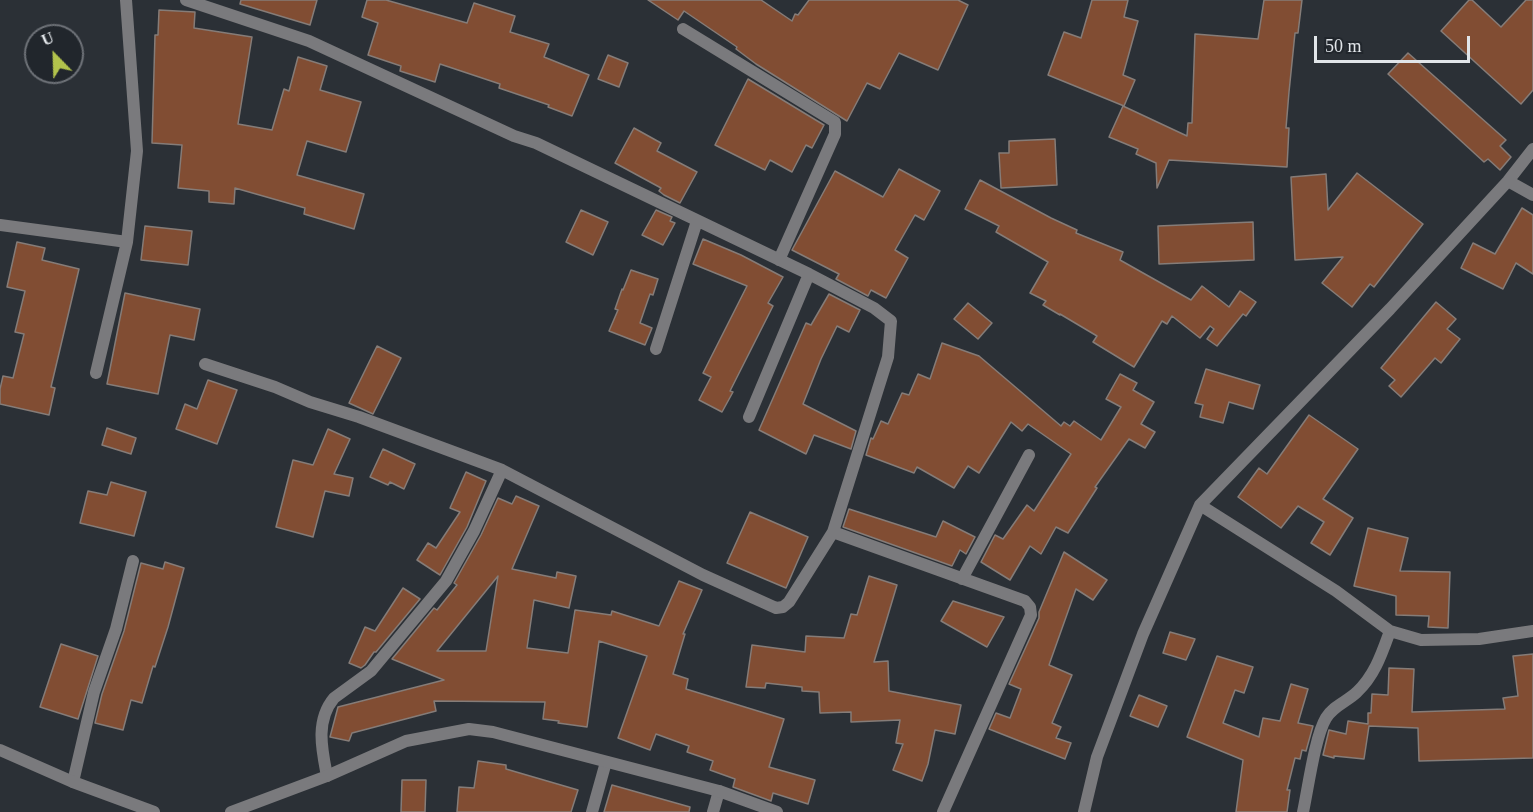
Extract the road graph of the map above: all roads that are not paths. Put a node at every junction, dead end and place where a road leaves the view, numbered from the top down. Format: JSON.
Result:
{"nodes":[{"id":1,"x":126,"y":0,"type":"edge"},
{"id":2,"x":186,"y":0,"type":"edge"},
{"id":3,"x":683,"y":29,"type":"dead end"},
{"id":4,"x":1533,"y":149,"type":"edge"},
{"id":5,"x":1508,"y":181,"type":"junction"},
{"id":6,"x":1533,"y":195,"type":"edge"},
{"id":7,"x":697,"y":221,"type":"junction"},
{"id":8,"x":0,"y":225,"type":"edge"},
{"id":9,"x":127,"y":242,"type":"junction"},
{"id":10,"x":779,"y":260,"type":"junction"},
{"id":11,"x":810,"y":274,"type":"junction"},
{"id":12,"x":656,"y":349,"type":"dead end"},
{"id":13,"x":205,"y":364,"type":"dead end"},
{"id":14,"x":96,"y":373,"type":"dead end"},
{"id":15,"x":748,"y":417,"type":"dead end"},
{"id":16,"x":1029,"y":455,"type":"dead end"},
{"id":17,"x":502,"y":470,"type":"junction"},
{"id":18,"x":1200,"y":505,"type":"junction"},
{"id":19,"x":834,"y":532,"type":"junction"},
{"id":20,"x":133,"y":561,"type":"dead end"},
{"id":21,"x":962,"y":579,"type":"junction"},
{"id":22,"x":1390,"y":631,"type":"junction"},
{"id":23,"x":1533,"y":631,"type":"edge"},
{"id":24,"x":0,"y":750,"type":"edge"},
{"id":25,"x":606,"y":762,"type":"junction"},
{"id":26,"x":327,"y":776,"type":"junction"},
{"id":27,"x":73,"y":782,"type":"junction"},
{"id":28,"x":719,"y":791,"type":"junction"},
{"id":29,"x":154,"y":812,"type":"edge"},
{"id":30,"x":231,"y":812,"type":"edge"},
{"id":31,"x":592,"y":812,"type":"edge"},
{"id":32,"x":713,"y":812,"type":"edge"},
{"id":33,"x":777,"y":812,"type":"edge"},
{"id":34,"x":943,"y":812,"type":"edge"},
{"id":35,"x":1084,"y":812,"type":"edge"},
{"id":36,"x":1303,"y":812,"type":"edge"}],
"edges":[{"from":1,"to":9,"type":"street"},
{"from":2,"to":7,"type":"street"},
{"from":3,"to":10,"type":"street"},
{"from":4,"to":5,"type":"street"},
{"from":5,"to":6,"type":"street"},
{"from":5,"to":18,"type":"street"},
{"from":7,"to":10,"type":"street"},
{"from":7,"to":12,"type":"street"},
{"from":8,"to":9,"type":"street"},
{"from":9,"to":14,"type":"street"},
{"from":10,"to":11,"type":"street"},
{"from":11,"to":15,"type":"street"},
{"from":11,"to":19,"type":"street"},
{"from":13,"to":17,"type":"street"},
{"from":16,"to":21,"type":"street"},
{"from":17,"to":19,"type":"street"},
{"from":17,"to":26,"type":"street"},
{"from":18,"to":22,"type":"street"},
{"from":18,"to":35,"type":"street"},
{"from":19,"to":21,"type":"street"},
{"from":20,"to":27,"type":"street"},
{"from":21,"to":34,"type":"street"},
{"from":22,"to":23,"type":"street"},
{"from":22,"to":36,"type":"street"},
{"from":24,"to":27,"type":"street"},
{"from":25,"to":26,"type":"street"},
{"from":25,"to":28,"type":"street"},
{"from":25,"to":31,"type":"street"},
{"from":26,"to":30,"type":"street"},
{"from":27,"to":29,"type":"street"},
{"from":28,"to":32,"type":"street"},
{"from":28,"to":33,"type":"street"}]}
